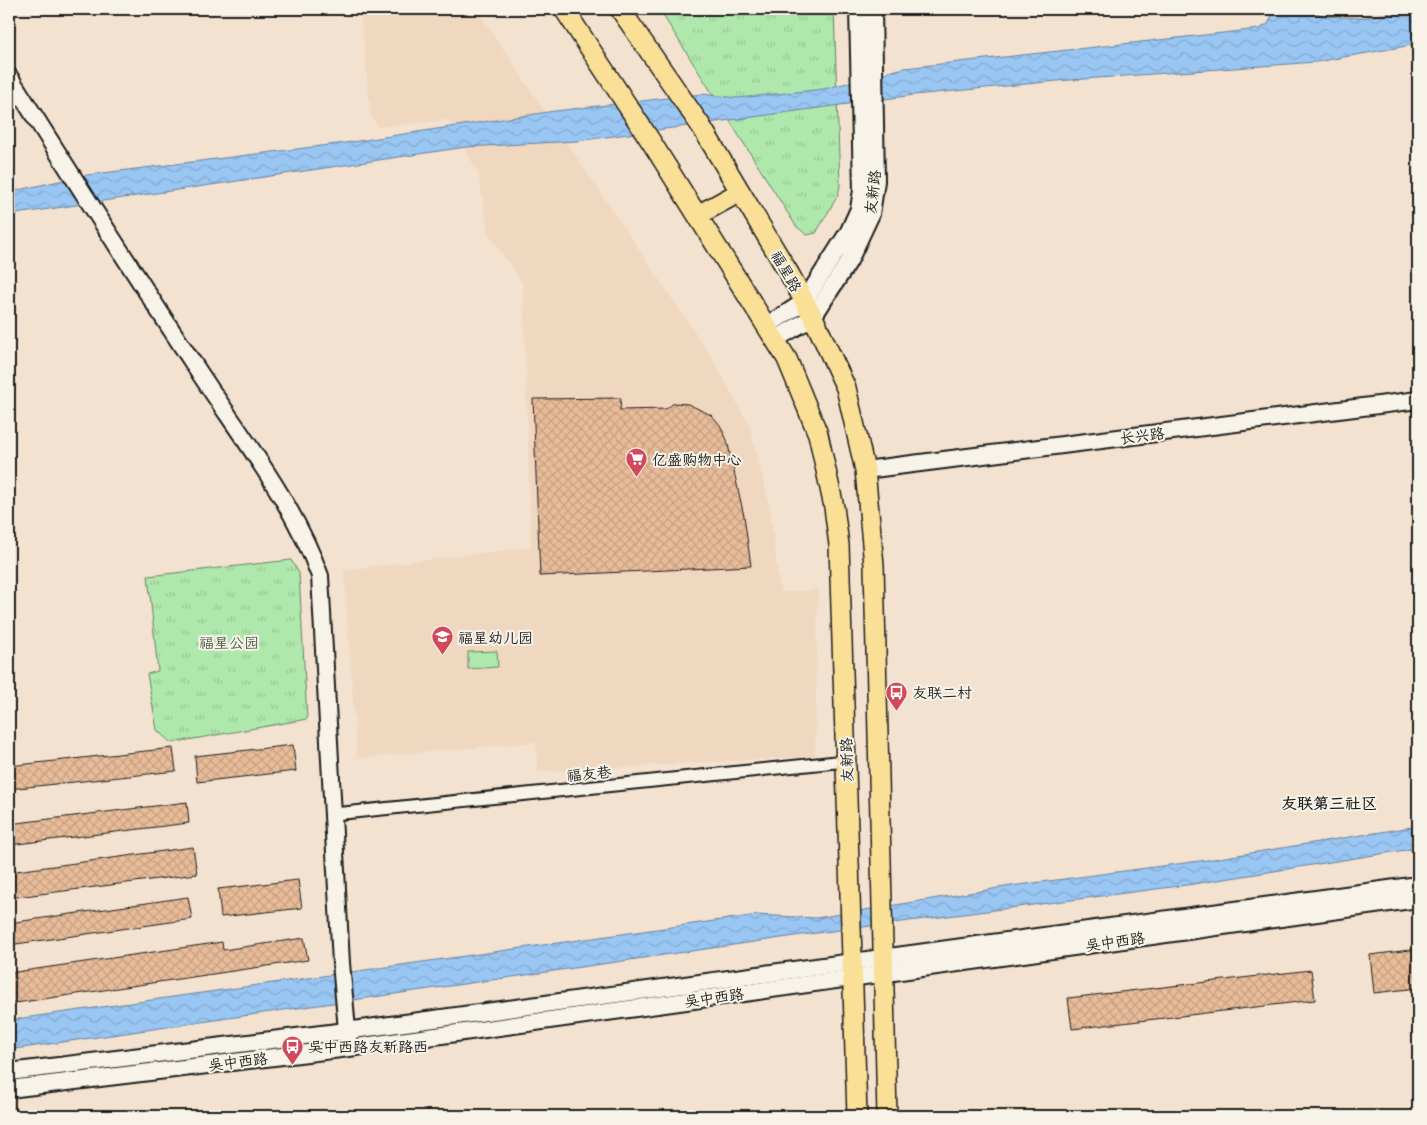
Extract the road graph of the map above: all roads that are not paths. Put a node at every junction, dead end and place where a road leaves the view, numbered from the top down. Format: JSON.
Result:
{"nodes":[{"id":1,"x":564,"y":9,"type":"edge"},
{"id":2,"x":620,"y":9,"type":"edge"},
{"id":3,"x":858,"y":9,"type":"edge"},
{"id":4,"x":873,"y":9,"type":"edge"},
{"id":5,"x":867,"y":62,"type":"junction"},
{"id":6,"x":9,"y":76,"type":"edge"},
{"id":7,"x":740,"y":192,"type":"junction"},
{"id":8,"x":698,"y":215,"type":"junction"},
{"id":9,"x":809,"y":309,"type":"junction"},
{"id":10,"x":772,"y":332,"type":"junction"},
{"id":11,"x":1418,"y":400,"type":"edge"},
{"id":12,"x":865,"y":470,"type":"junction"},
{"id":13,"x":846,"y":761,"type":"junction"},
{"id":14,"x":334,"y":814,"type":"junction"},
{"id":15,"x":1418,"y":885,"type":"edge"},
{"id":16,"x":1418,"y":899,"type":"edge"},
{"id":17,"x":883,"y":966,"type":"junction"},
{"id":18,"x":853,"y":969,"type":"junction"},
{"id":19,"x":346,"y":1031,"type":"junction"},
{"id":20,"x":349,"y":1048,"type":"junction"},
{"id":21,"x":13,"y":1072,"type":"edge"},
{"id":22,"x":9,"y":1089,"type":"edge"},
{"id":23,"x":857,"y":1116,"type":"edge"},
{"id":24,"x":887,"y":1116,"type":"edge"}],
"edges":[{"from":1,"to":8,"type":"main road"},
{"from":2,"to":7,"type":"main road","name":"福星路"},
{"from":3,"to":5,"type":"main road","name":"友新路"},
{"from":4,"to":5,"type":"main road","name":"友新路"},
{"from":5,"to":9,"type":"main road","name":"友新路"},
{"from":6,"to":14,"type":"main road"},
{"from":7,"to":8,"type":"main road"},
{"from":7,"to":9,"type":"main road","name":"福星路"},
{"from":8,"to":10,"type":"main road"},
{"from":9,"to":10,"type":"main road","name":"友新路"},
{"from":9,"to":12,"type":"main road","name":"福星路"},
{"from":10,"to":13,"type":"main road","name":"友新路"},
{"from":11,"to":12,"type":"main road","name":"长兴路"},
{"from":12,"to":17,"type":"main road","name":"福星路"},
{"from":13,"to":14,"type":"street","name":"福友巷"},
{"from":13,"to":18,"type":"main road","name":"友新路"},
{"from":14,"to":19,"type":"main road"},
{"from":15,"to":17,"type":"main road","name":"吴中西路"},
{"from":16,"to":17,"type":"main road","name":"吴中西路"},
{"from":17,"to":18,"type":"main road","name":"吴中西路"},
{"from":17,"to":24,"type":"main road"},
{"from":18,"to":19,"type":"main road","name":"吴中西路"},
{"from":18,"to":20,"type":"main road","name":"吴中西路"},
{"from":18,"to":23,"type":"main road","name":"友新路"},
{"from":19,"to":20,"type":"main road"},
{"from":19,"to":21,"type":"main road","name":"吴中西路"},
{"from":20,"to":22,"type":"main road","name":"吴中西路"}]}
